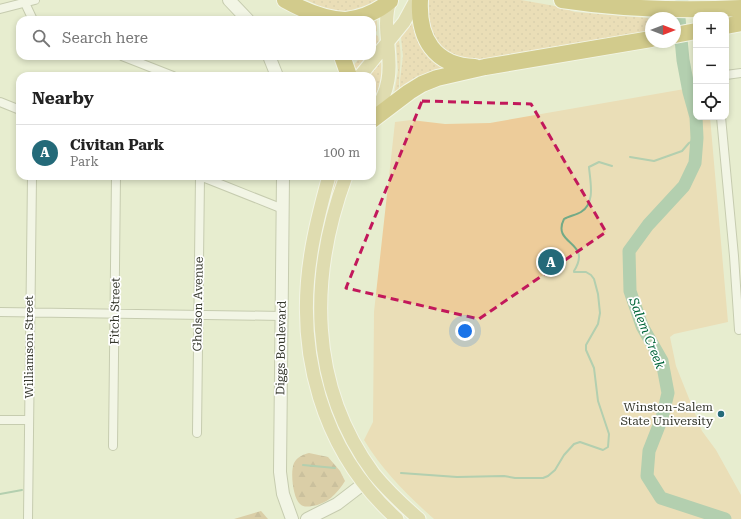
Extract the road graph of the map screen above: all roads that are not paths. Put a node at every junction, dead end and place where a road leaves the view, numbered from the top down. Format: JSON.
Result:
{"nodes":[{"id":1,"x":35,"y":0,"type":"edge"},
{"id":2,"x":230,"y":0,"type":"edge"},
{"id":3,"x":284,"y":0,"type":"edge"},
{"id":4,"x":390,"y":0,"type":"edge"},
{"id":5,"x":416,"y":0,"type":"edge"},
{"id":6,"x":420,"y":0,"type":"edge"},
{"id":7,"x":562,"y":0,"type":"edge"},
{"id":8,"x":25,"y":3,"type":"junction"},
{"id":9,"x":741,"y":8,"type":"edge"},
{"id":10,"x":0,"y":9,"type":"edge"},
{"id":11,"x":31,"y":16,"type":"edge"},
{"id":12,"x":244,"y":16,"type":"edge"},
{"id":13,"x":309,"y":16,"type":"edge"},
{"id":14,"x":363,"y":16,"type":"edge"},
{"id":15,"x":741,"y":23,"type":"edge"},
{"id":16,"x":729,"y":25,"type":"edge"},
{"id":17,"x":693,"y":32,"type":"edge"},
{"id":18,"x":681,"y":34,"type":"edge"},
{"id":19,"x":645,"y":40,"type":"edge"},
{"id":20,"x":387,"y":42,"type":"junction"},
{"id":21,"x":376,"y":56,"type":"edge"},
{"id":22,"x":132,"y":60,"type":"edge"},
{"id":23,"x":271,"y":60,"type":"edge"},
{"id":24,"x":343,"y":60,"type":"edge"},
{"id":25,"x":373,"y":60,"type":"edge"},
{"id":26,"x":485,"y":67,"type":"junction"},
{"id":27,"x":163,"y":72,"type":"edge"},
{"id":28,"x":275,"y":72,"type":"edge"},
{"id":29,"x":348,"y":72,"type":"edge"},
{"id":30,"x":363,"y":72,"type":"edge"},
{"id":31,"x":741,"y":73,"type":"edge"},
{"id":32,"x":729,"y":75,"type":"edge"},
{"id":33,"x":0,"y":102,"type":"edge"},
{"id":34,"x":16,"y":108,"type":"edge"},
{"id":35,"x":376,"y":110,"type":"edge"},
{"id":36,"x":376,"y":117,"type":"edge"},
{"id":37,"x":721,"y":120,"type":"edge"},
{"id":38,"x":32,"y":180,"type":"edge"},
{"id":39,"x":116,"y":180,"type":"edge"},
{"id":40,"x":200,"y":180,"type":"edge"},
{"id":41,"x":210,"y":180,"type":"edge"},
{"id":42,"x":283,"y":180,"type":"edge"},
{"id":43,"x":328,"y":180,"type":"edge"},
{"id":44,"x":345,"y":180,"type":"edge"},
{"id":45,"x":283,"y":209,"type":"junction"},
{"id":46,"x":738,"y":256,"type":"edge"},
{"id":47,"x":0,"y":312,"type":"edge"},
{"id":48,"x":29,"y":312,"type":"junction"},
{"id":49,"x":115,"y":314,"type":"junction"},
{"id":50,"x":198,"y":314,"type":"junction"},
{"id":51,"x":282,"y":316,"type":"junction"},
{"id":52,"x":739,"y":330,"type":"dead end"},
{"id":53,"x":0,"y":420,"type":"edge"},
{"id":54,"x":29,"y":420,"type":"junction"},
{"id":55,"x":197,"y":433,"type":"dead end"},
{"id":56,"x":113,"y":446,"type":"dead end"},
{"id":57,"x":375,"y":475,"type":"junction"},
{"id":58,"x":364,"y":484,"type":"junction"},
{"id":59,"x":28,"y":519,"type":"edge"},
{"id":60,"x":292,"y":519,"type":"edge"},
{"id":61,"x":307,"y":519,"type":"edge"},
{"id":62,"x":397,"y":519,"type":"edge"},
{"id":63,"x":419,"y":519,"type":"edge"}],
"edges":[{"from":1,"to":8,"type":"street"},
{"from":2,"to":12,"type":"street"},
{"from":3,"to":13,"type":"highway"},
{"from":4,"to":14,"type":"highway"},
{"from":4,"to":20,"type":"main road"},
{"from":5,"to":20,"type":"main road"},
{"from":6,"to":26,"type":"highway"},
{"from":7,"to":9,"type":"highway"},
{"from":8,"to":10,"type":"street"},
{"from":8,"to":11,"type":"street"},
{"from":15,"to":16,"type":"highway"},
{"from":17,"to":18,"type":"highway"},
{"from":19,"to":26,"type":"highway"},
{"from":20,"to":21,"type":"main road"},
{"from":20,"to":35,"type":"main road"},
{"from":22,"to":27,"type":"street"},
{"from":23,"to":28,"type":"street"},
{"from":24,"to":29,"type":"highway"},
{"from":25,"to":30,"type":"main road"},
{"from":26,"to":36,"type":"highway"},
{"from":31,"to":32,"type":"street"},
{"from":33,"to":34,"type":"street"},
{"from":37,"to":46,"type":"street"},
{"from":38,"to":48,"type":"street","name":"Williamson Street"},
{"from":39,"to":49,"type":"street","name":"Fitch Street"},
{"from":40,"to":50,"type":"street","name":"Gholson Avenue"},
{"from":41,"to":45,"type":"street"},
{"from":42,"to":45,"type":"street","name":"Diggs Boulevard"},
{"from":43,"to":58,"type":"main road"},
{"from":44,"to":57,"type":"main road"},
{"from":45,"to":51,"type":"street","name":"Diggs Boulevard"},
{"from":46,"to":52,"type":"street"},
{"from":47,"to":48,"type":"street"},
{"from":48,"to":49,"type":"street"},
{"from":48,"to":54,"type":"street","name":"Williamson Street"},
{"from":49,"to":50,"type":"street"},
{"from":49,"to":56,"type":"street","name":"Fitch Street"},
{"from":50,"to":51,"type":"street"},
{"from":50,"to":55,"type":"street","name":"Gholson Avenue"},
{"from":51,"to":60,"type":"street","name":"Diggs Boulevard"},
{"from":53,"to":54,"type":"street"},
{"from":54,"to":59,"type":"street","name":"Williamson Street"},
{"from":57,"to":58,"type":"street"},
{"from":57,"to":63,"type":"main road"},
{"from":58,"to":61,"type":"street"},
{"from":58,"to":62,"type":"main road"}]}
